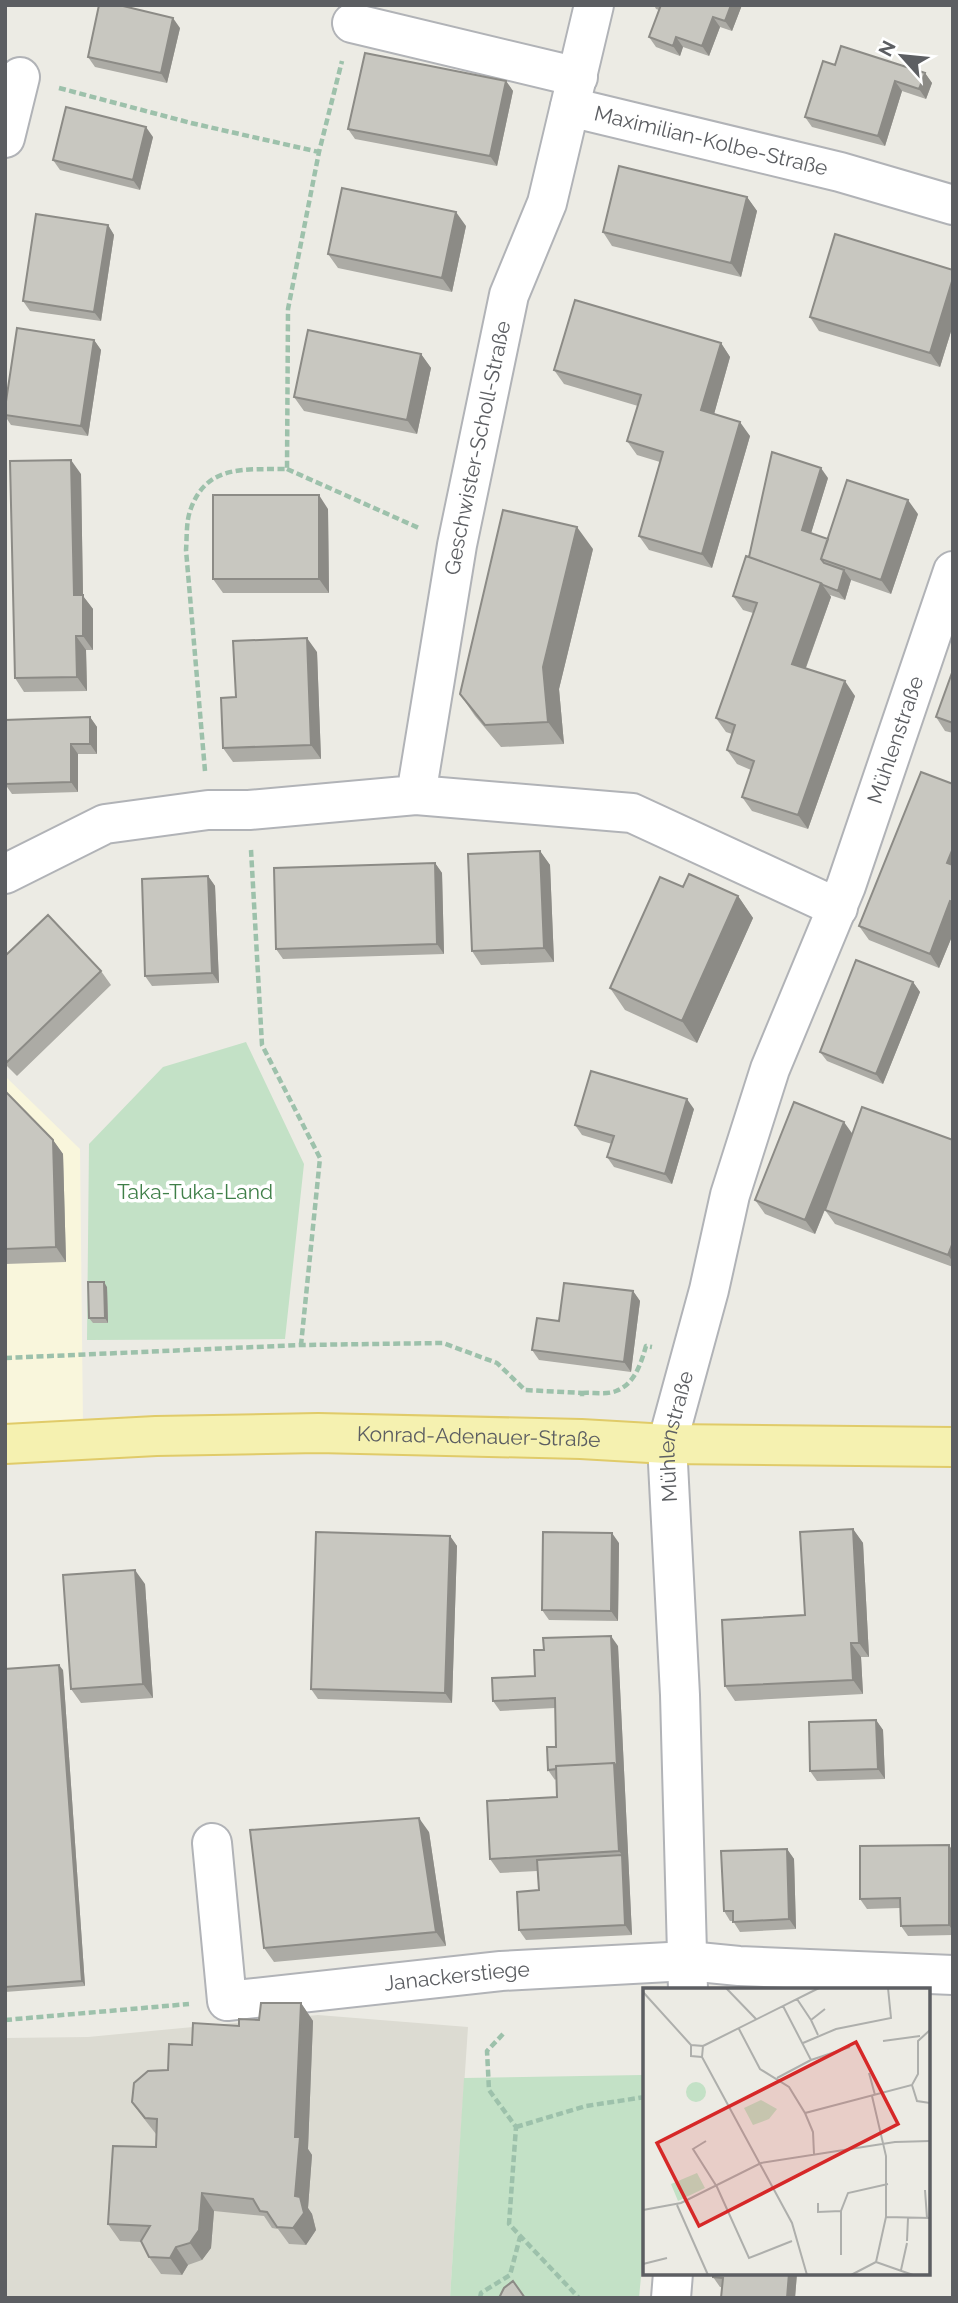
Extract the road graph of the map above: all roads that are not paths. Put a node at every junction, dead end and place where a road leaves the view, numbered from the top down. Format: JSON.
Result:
{"nodes":[{"id":1,"x":594,"y":5,"type":"edge"},
{"id":2,"x":352,"y":23,"type":"road end"},
{"id":3,"x":20,"y":77,"type":"road end"},
{"id":4,"x":574,"y":92,"type":"junction"},
{"id":5,"x":5,"y":138,"type":"edge"},
{"id":6,"x":953,"y":205,"type":"edge"},
{"id":7,"x":953,"y":571,"type":"edge"},
{"id":8,"x":416,"y":795,"type":"junction"},
{"id":9,"x":5,"y":874,"type":"edge"},
{"id":10,"x":838,"y":908,"type":"junction"},
{"id":11,"x":5,"y":1444,"type":"edge"},
{"id":12,"x":667,"y":1444,"type":"junction"},
{"id":13,"x":953,"y":1447,"type":"edge"},
{"id":14,"x":212,"y":1843,"type":"dead end"},
{"id":15,"x":953,"y":1975,"type":"edge"},
{"id":16,"x":688,"y":1976,"type":"edge"},
{"id":17,"x":673,"y":2275,"type":"edge"},
{"id":18,"x":671,"y":2298,"type":"edge"}],
"edges":[{"from":1,"to":4,"type":"street","name":"Maximilian-Kolbe-Straße"},
{"from":2,"to":4,"type":"street"},
{"from":3,"to":5,"type":"street"},
{"from":4,"to":6,"type":"street","name":"Maximilian-Kolbe-Straße"},
{"from":4,"to":8,"type":"street","name":"Geschwister-Scholl-Straße"},
{"from":7,"to":10,"type":"street","name":"Mühlenstraße"},
{"from":8,"to":9,"type":"street"},
{"from":8,"to":10,"type":"street"},
{"from":10,"to":12,"type":"street","name":"Mühlenstraße"},
{"from":11,"to":12,"type":"main road","name":"Konrad-Adenauer-Straße"},
{"from":12,"to":13,"type":"main road","name":"Konrad-Adenauer-Straße"},
{"from":12,"to":16,"type":"street","name":"Mühlenstraße"},
{"from":14,"to":16,"type":"street","name":"Janackerstiege"},
{"from":15,"to":16,"type":"street","name":"Janackerstiege"},
{"from":17,"to":18,"type":"street"}]}
